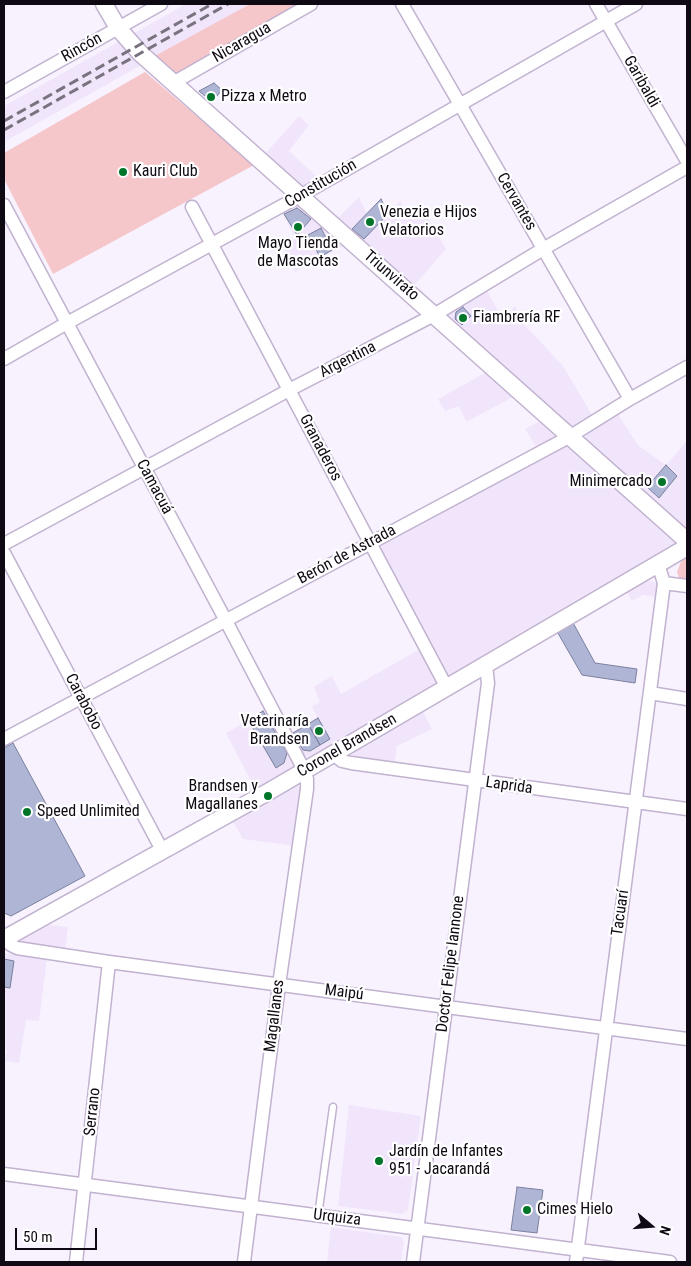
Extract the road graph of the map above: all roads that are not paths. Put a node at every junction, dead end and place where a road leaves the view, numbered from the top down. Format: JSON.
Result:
{"nodes":[{"id":1,"x":104,"y":4,"type":"edge"},
{"id":2,"x":161,"y":4,"type":"edge"},
{"id":3,"x":311,"y":4,"type":"edge"},
{"id":4,"x":402,"y":4,"type":"edge"},
{"id":5,"x":596,"y":4,"type":"edge"},
{"id":6,"x":636,"y":4,"type":"edge"},
{"id":7,"x":606,"y":22,"type":"junction"},
{"id":8,"x":118,"y":28,"type":"junction"},
{"id":9,"x":173,"y":83,"type":"junction"},
{"id":10,"x":4,"y":92,"type":"edge"},
{"id":11,"x":460,"y":104,"type":"junction"},
{"id":12,"x":687,"y":161,"type":"edge"},
{"id":13,"x":687,"y":167,"type":"edge"},
{"id":14,"x":300,"y":196,"type":"junction"},
{"id":15,"x":4,"y":205,"type":"edge"},
{"id":16,"x":192,"y":207,"type":"dead end"},
{"id":17,"x":212,"y":246,"type":"junction"},
{"id":18,"x":543,"y":249,"type":"junction"},
{"id":19,"x":434,"y":315,"type":"junction"},
{"id":20,"x":67,"y":323,"type":"junction"},
{"id":21,"x":4,"y":360,"type":"edge"},
{"id":22,"x":687,"y":367,"type":"edge"},
{"id":23,"x":289,"y":390,"type":"junction"},
{"id":24,"x":630,"y":399,"type":"junction"},
{"id":25,"x":569,"y":437,"type":"junction"},
{"id":26,"x":144,"y":469,"type":"junction"},
{"id":27,"x":687,"y":541,"type":"edge"},
{"id":28,"x":370,"y":543,"type":"junction"},
{"id":29,"x":4,"y":544,"type":"edge"},
{"id":30,"x":687,"y":547,"type":"edge"},
{"id":31,"x":4,"y":554,"type":"edge"},
{"id":32,"x":658,"y":564,"type":"junction"},
{"id":33,"x":664,"y":583,"type":"junction"},
{"id":34,"x":687,"y":586,"type":"edge"},
{"id":35,"x":225,"y":620,"type":"junction"},
{"id":36,"x":486,"y":666,"type":"junction"},
{"id":37,"x":447,"y":688,"type":"junction"},
{"id":38,"x":650,"y":693,"type":"junction"},
{"id":39,"x":80,"y":697,"type":"junction"},
{"id":40,"x":687,"y":699,"type":"edge"},
{"id":41,"x":4,"y":738,"type":"edge"},
{"id":42,"x":333,"y":754,"type":"junction"},
{"id":43,"x":304,"y":770,"type":"junction"},
{"id":44,"x":475,"y":781,"type":"junction"},
{"id":45,"x":636,"y":803,"type":"junction"},
{"id":46,"x":687,"y":809,"type":"edge"},
{"id":47,"x":162,"y":850,"type":"junction"},
{"id":48,"x":4,"y":939,"type":"edge"},
{"id":49,"x":109,"y":962,"type":"junction"},
{"id":50,"x":279,"y":985,"type":"junction"},
{"id":51,"x":446,"y":1006,"type":"junction"},
{"id":52,"x":605,"y":1027,"type":"junction"},
{"id":53,"x":687,"y":1039,"type":"edge"},
{"id":54,"x":333,"y":1107,"type":"dead end"},
{"id":55,"x":4,"y":1174,"type":"edge"},
{"id":56,"x":85,"y":1185,"type":"junction"},
{"id":57,"x":251,"y":1207,"type":"junction"},
{"id":58,"x":318,"y":1216,"type":"junction"},
{"id":59,"x":417,"y":1228,"type":"junction"},
{"id":60,"x":577,"y":1256,"type":"edge"},
{"id":61,"x":76,"y":1262,"type":"edge"},
{"id":62,"x":244,"y":1262,"type":"edge"},
{"id":63,"x":413,"y":1262,"type":"edge"},
{"id":64,"x":670,"y":1262,"type":"edge"}],
"edges":[{"from":1,"to":8,"type":"street","name":"Triunvirato"},
{"from":2,"to":8,"type":"street","name":"Rincón"},
{"from":3,"to":9,"type":"street","name":"Nicaragua"},
{"from":4,"to":11,"type":"street","name":"Cervantes"},
{"from":5,"to":7,"type":"street","name":"Garibaldi"},
{"from":6,"to":7,"type":"street","name":"Constitución"},
{"from":7,"to":11,"type":"street","name":"Constitución"},
{"from":7,"to":12,"type":"street","name":"Garibaldi"},
{"from":8,"to":9,"type":"street","name":"Triunvirato"},
{"from":8,"to":10,"type":"street","name":"Rincón"},
{"from":9,"to":14,"type":"street","name":"Triunvirato"},
{"from":11,"to":14,"type":"street","name":"Constitución"},
{"from":11,"to":18,"type":"street","name":"Cervantes"},
{"from":13,"to":18,"type":"street","name":"Argentina"},
{"from":14,"to":17,"type":"street","name":"Constitución"},
{"from":14,"to":19,"type":"street","name":"Triunvirato"},
{"from":15,"to":20,"type":"street","name":"Camacuá"},
{"from":16,"to":17,"type":"street","name":"Granaderos"},
{"from":17,"to":20,"type":"street","name":"Constitución"},
{"from":17,"to":23,"type":"street","name":"Granaderos"},
{"from":18,"to":19,"type":"street","name":"Argentina"},
{"from":18,"to":24,"type":"street","name":"Cervantes"},
{"from":19,"to":23,"type":"street","name":"Argentina"},
{"from":19,"to":25,"type":"street","name":"Triunvirato"},
{"from":20,"to":21,"type":"street","name":"Constitución"},
{"from":20,"to":26,"type":"street","name":"Camacuá"},
{"from":22,"to":24,"type":"street","name":"Berón de Astrada"},
{"from":23,"to":26,"type":"street","name":"Argentina"},
{"from":23,"to":28,"type":"street","name":"Granaderos"},
{"from":24,"to":25,"type":"street","name":"Berón de Astrada"},
{"from":25,"to":27,"type":"street","name":"Triunvirato"},
{"from":25,"to":28,"type":"street","name":"Berón de Astrada"},
{"from":26,"to":29,"type":"street","name":"Argentina"},
{"from":26,"to":35,"type":"street","name":"Camacuá"},
{"from":28,"to":35,"type":"street","name":"Berón de Astrada"},
{"from":28,"to":37,"type":"street","name":"Granaderos"},
{"from":30,"to":32,"type":"street","name":"Coronel Brandsen"},
{"from":31,"to":39,"type":"street","name":"Carabobo"},
{"from":32,"to":33,"type":"street","name":"Tacuarí"},
{"from":32,"to":36,"type":"street","name":"Coronel Brandsen"},
{"from":33,"to":34,"type":"street"},
{"from":33,"to":38,"type":"street","name":"Tacuarí"},
{"from":35,"to":39,"type":"street","name":"Berón de Astrada"},
{"from":35,"to":43,"type":"street","name":"Camacuá"},
{"from":36,"to":37,"type":"street","name":"Coronel Brandsen"},
{"from":36,"to":44,"type":"street","name":"Doctor Felipe Iannone"},
{"from":37,"to":42,"type":"street","name":"Coronel Brandsen"},
{"from":38,"to":40,"type":"street"},
{"from":38,"to":45,"type":"street","name":"Tacuarí"},
{"from":39,"to":41,"type":"street","name":"Berón de Astrada"},
{"from":39,"to":47,"type":"street","name":"Carabobo"},
{"from":42,"to":43,"type":"street","name":"Coronel Brandsen"},
{"from":42,"to":44,"type":"street","name":"Laprida"},
{"from":43,"to":47,"type":"street","name":"Coronel Brandsen"},
{"from":43,"to":50,"type":"street","name":"Magallanes"},
{"from":44,"to":45,"type":"street","name":"Laprida"},
{"from":44,"to":51,"type":"street","name":"Doctor Felipe Iannone"},
{"from":45,"to":46,"type":"street","name":"Laprida"},
{"from":45,"to":52,"type":"street","name":"Tacuarí"},
{"from":47,"to":48,"type":"street","name":"Coronel Brandsen"},
{"from":48,"to":49,"type":"street","name":"Maipú"},
{"from":49,"to":50,"type":"street","name":"Maipú"},
{"from":49,"to":56,"type":"street","name":"Serrano"},
{"from":50,"to":51,"type":"street","name":"Maipú"},
{"from":50,"to":57,"type":"street","name":"Magallanes"},
{"from":51,"to":52,"type":"street","name":"Maipú"},
{"from":51,"to":59,"type":"street","name":"Doctor Felipe Iannone"},
{"from":52,"to":53,"type":"street","name":"Maipú"},
{"from":52,"to":60,"type":"street","name":"Tacuarí"},
{"from":54,"to":58,"type":"lane"},
{"from":55,"to":56,"type":"street","name":"Urquiza"},
{"from":56,"to":57,"type":"street","name":"Urquiza"},
{"from":56,"to":61,"type":"street","name":"Serrano"},
{"from":57,"to":58,"type":"street","name":"Urquiza"},
{"from":57,"to":62,"type":"street","name":"Magallanes"},
{"from":58,"to":59,"type":"street","name":"Urquiza"},
{"from":59,"to":60,"type":"street","name":"Urquiza"},
{"from":59,"to":63,"type":"street","name":"Doctor Felipe Iannone"},
{"from":60,"to":64,"type":"street","name":"Urquiza"}]}
